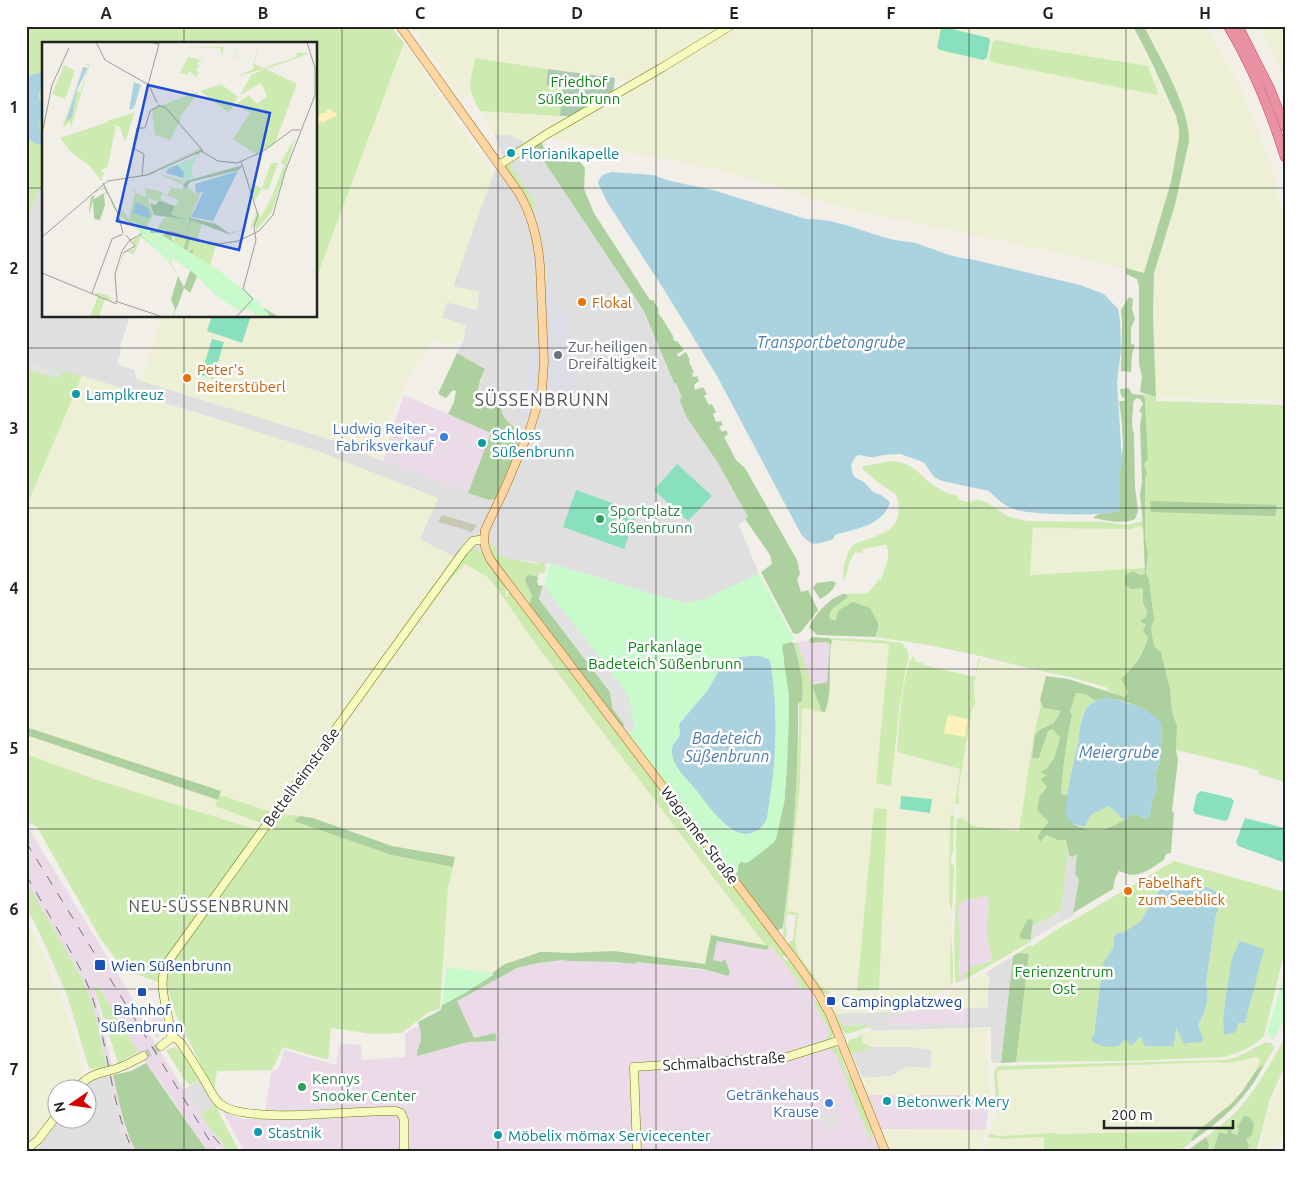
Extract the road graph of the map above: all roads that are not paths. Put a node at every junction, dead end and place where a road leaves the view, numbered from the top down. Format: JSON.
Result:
{"nodes":[{"id":1,"x":400,"y":26,"type":"edge"},
{"id":2,"x":730,"y":26,"type":"edge"},
{"id":3,"x":1228,"y":26,"type":"edge"},
{"id":4,"x":1238,"y":26,"type":"edge"},
{"id":5,"x":1285,"y":127,"type":"edge"},
{"id":6,"x":1285,"y":157,"type":"edge"},
{"id":7,"x":499,"y":165,"type":"junction"},
{"id":8,"x":484,"y":539,"type":"junction"},
{"id":9,"x":171,"y":1036,"type":"junction"},
{"id":10,"x":841,"y":1040,"type":"junction"},
{"id":11,"x":161,"y":1046,"type":"tunnel mouth"},
{"id":12,"x":143,"y":1056,"type":"tunnel mouth"},
{"id":13,"x":85,"y":1080,"type":"edge"},
{"id":14,"x":48,"y":1127,"type":"edge"},
{"id":15,"x":26,"y":1150,"type":"edge"},
{"id":16,"x":404,"y":1151,"type":"edge"},
{"id":17,"x":637,"y":1151,"type":"edge"},
{"id":18,"x":885,"y":1151,"type":"edge"}],
"edges":[{"from":1,"to":7,"type":"main road"},
{"from":2,"to":7,"type":"street"},
{"from":3,"to":6,"type":"highway"},
{"from":4,"to":5,"type":"highway"},
{"from":7,"to":8,"type":"main road"},
{"from":8,"to":9,"type":"street","name":"Bettelheimstraße"},
{"from":8,"to":10,"type":"main road","name":"Wagramer Straße"},
{"from":9,"to":11,"type":"street"},
{"from":9,"to":16,"type":"street"},
{"from":10,"to":17,"type":"street","name":"Schmalbachstraße"},
{"from":10,"to":18,"type":"main road","name":"Wagramer Straße"},
{"from":12,"to":13,"type":"street"},
{"from":14,"to":15,"type":"street"}]}
